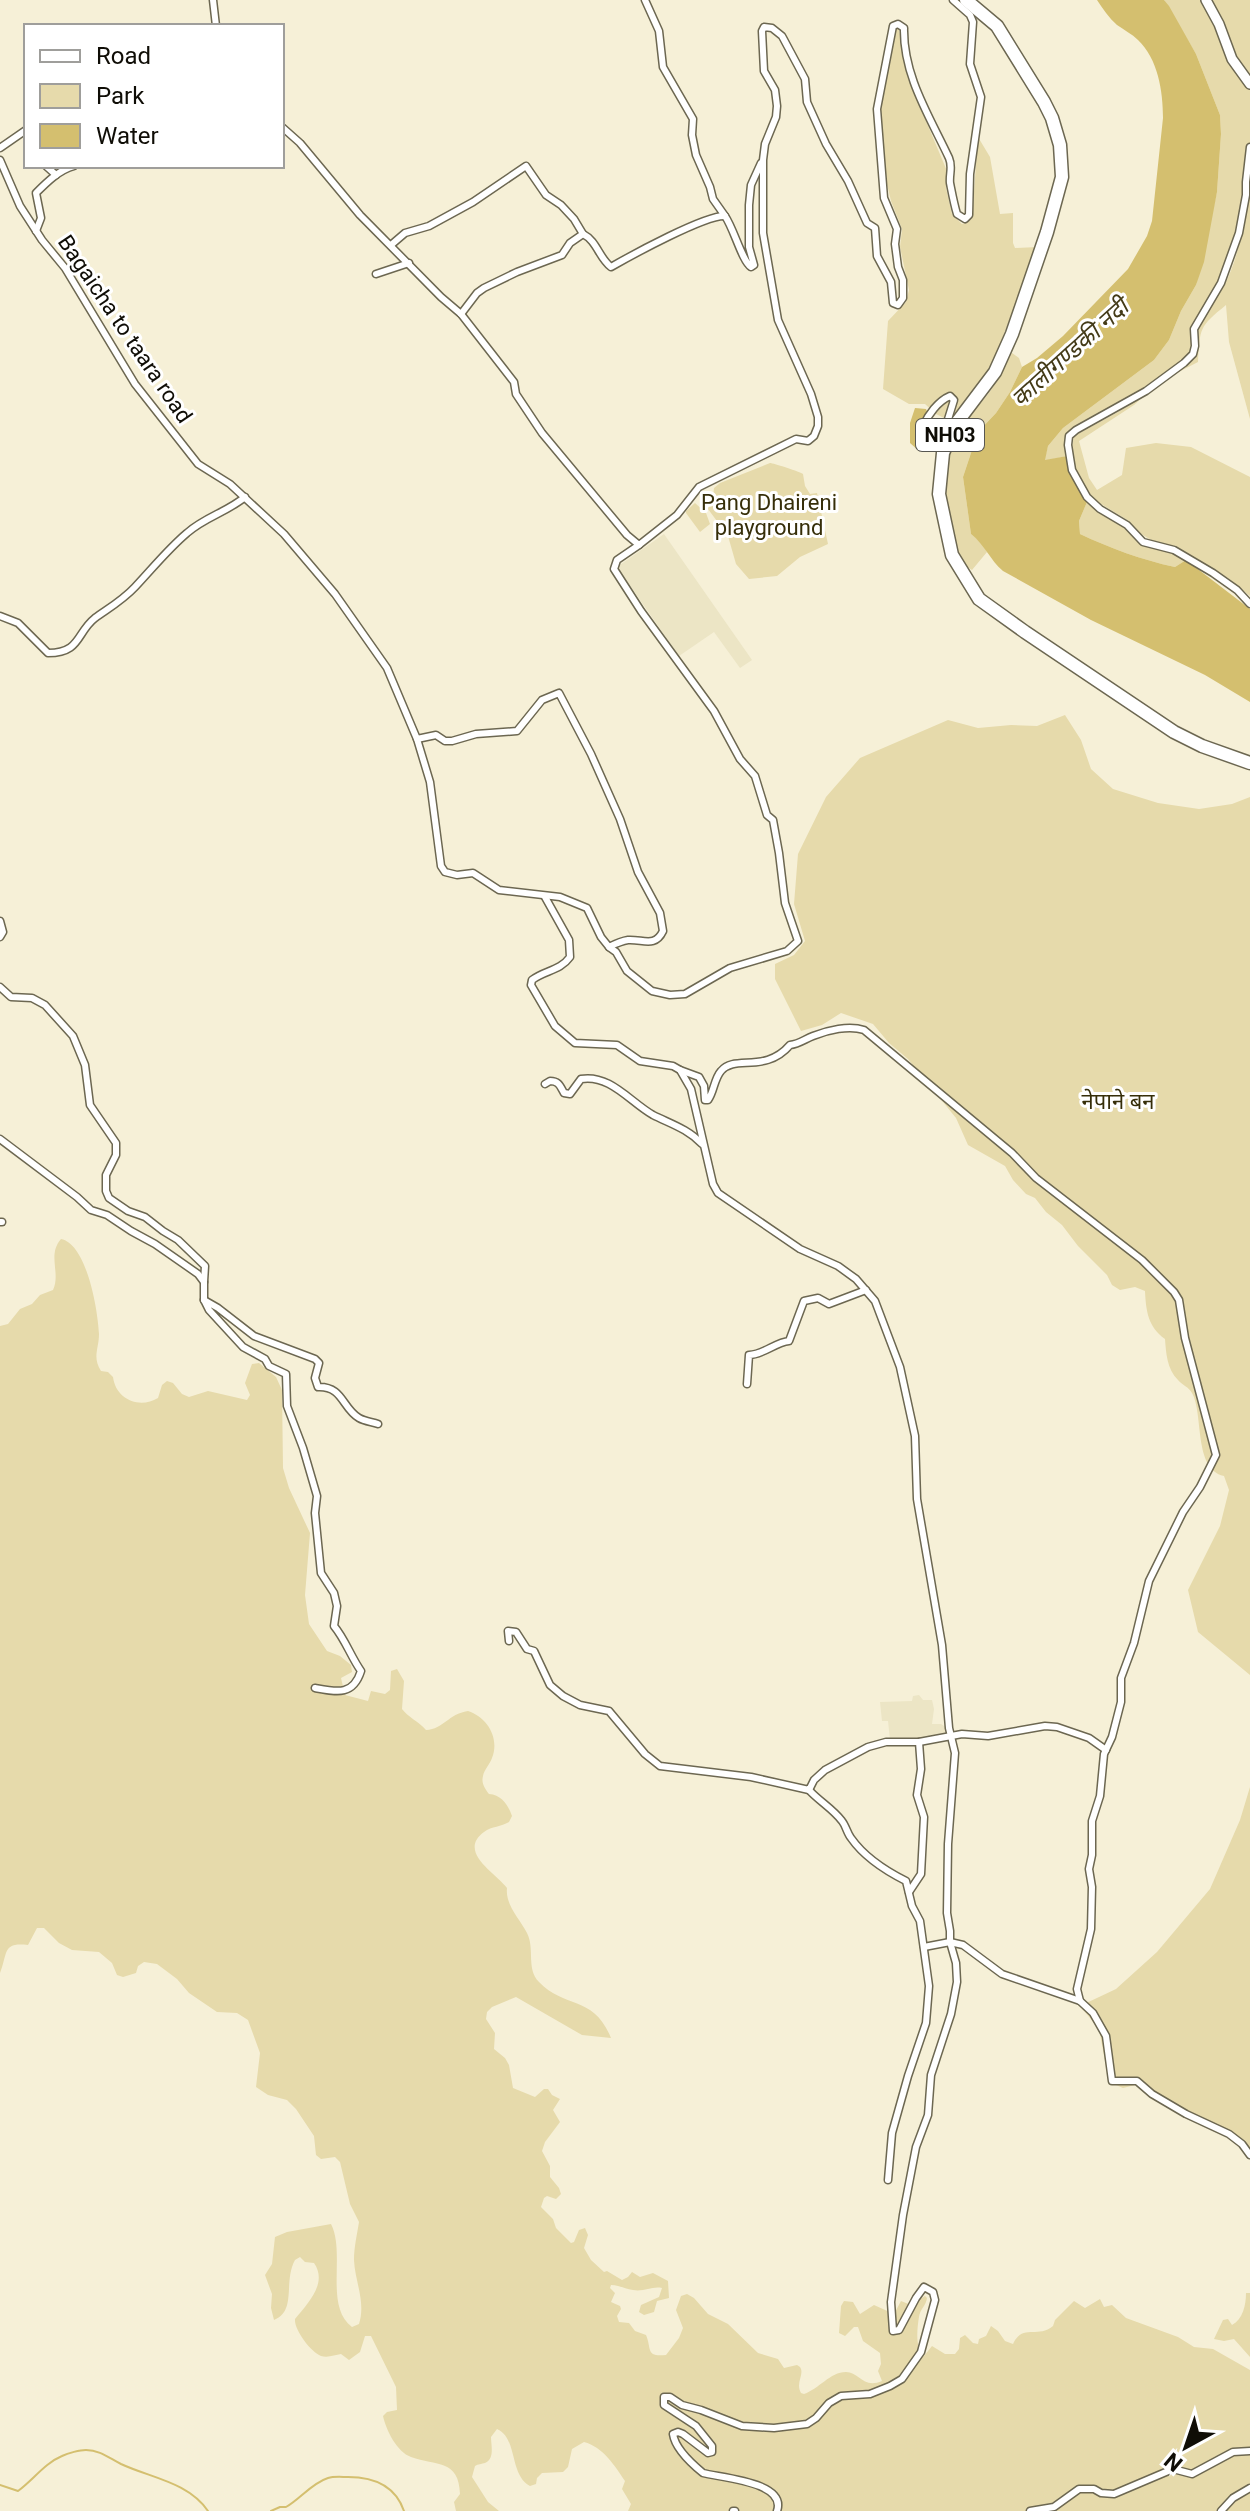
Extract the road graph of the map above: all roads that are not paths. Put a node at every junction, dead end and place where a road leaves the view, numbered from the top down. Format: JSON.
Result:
{"nodes":[{"id":1,"x":213,"y":0,"type":"edge"},
{"id":2,"x":645,"y":0,"type":"edge"},
{"id":3,"x":953,"y":0,"type":"edge"},
{"id":4,"x":966,"y":0,"type":"edge"},
{"id":5,"x":1206,"y":0,"type":"edge"},
{"id":6,"x":216,"y":24,"type":"edge"},
{"id":7,"x":1250,"y":84,"type":"edge"},
{"id":8,"x":284,"y":129,"type":"edge"},
{"id":9,"x":24,"y":132,"type":"edge"},
{"id":10,"x":18,"y":136,"type":"junction"},
{"id":11,"x":24,"y":143,"type":"dead end"},
{"id":12,"x":1250,"y":147,"type":"edge"},
{"id":13,"x":0,"y":148,"type":"edge"},
{"id":14,"x":0,"y":160,"type":"edge"},
{"id":15,"x":763,"y":160,"type":"junction"},
{"id":16,"x":48,"y":168,"type":"edge"},
{"id":17,"x":68,"y":168,"type":"edge"},
{"id":18,"x":56,"y":175,"type":"junction"},
{"id":19,"x":725,"y":216,"type":"junction"},
{"id":20,"x":36,"y":231,"type":"junction"},
{"id":21,"x":583,"y":234,"type":"junction"},
{"id":22,"x":391,"y":245,"type":"junction"},
{"id":23,"x":409,"y":263,"type":"junction"},
{"id":24,"x":376,"y":274,"type":"dead end"},
{"id":25,"x":461,"y":314,"type":"junction"},
{"id":26,"x":923,"y":426,"type":"dead end"},
{"id":27,"x":943,"y":453,"type":"junction"},
{"id":28,"x":245,"y":497,"type":"junction"},
{"id":29,"x":639,"y":545,"type":"junction"},
{"id":30,"x":1250,"y":604,"type":"edge"},
{"id":31,"x":0,"y":616,"type":"edge"},
{"id":32,"x":417,"y":739,"type":"junction"},
{"id":33,"x":1250,"y":763,"type":"edge"},
{"id":34,"x":545,"y":897,"type":"junction"},
{"id":35,"x":0,"y":921,"type":"edge"},
{"id":36,"x":0,"y":937,"type":"edge"},
{"id":37,"x":609,"y":947,"type":"junction"},
{"id":38,"x":0,"y":987,"type":"edge"},
{"id":39,"x":680,"y":1070,"type":"junction"},
{"id":40,"x":545,"y":1084,"type":"dead end"},
{"id":41,"x":0,"y":1139,"type":"edge"},
{"id":42,"x":703,"y":1146,"type":"junction"},
{"id":43,"x":204,"y":1282,"type":"junction"},
{"id":44,"x":866,"y":1290,"type":"junction"},
{"id":45,"x":204,"y":1300,"type":"junction"},
{"id":46,"x":747,"y":1384,"type":"dead end"},
{"id":47,"x":378,"y":1424,"type":"dead end"},
{"id":48,"x":509,"y":1641,"type":"dead end"},
{"id":49,"x":315,"y":1688,"type":"dead end"},
{"id":50,"x":952,"y":1735,"type":"junction"},
{"id":51,"x":919,"y":1742,"type":"junction"},
{"id":52,"x":1106,"y":1750,"type":"junction"},
{"id":53,"x":809,"y":1790,"type":"junction"},
{"id":54,"x":909,"y":1892,"type":"junction"},
{"id":55,"x":950,"y":1942,"type":"junction"},
{"id":56,"x":924,"y":1947,"type":"junction"},
{"id":57,"x":1080,"y":2001,"type":"junction"},
{"id":58,"x":1250,"y":2155,"type":"edge"},
{"id":59,"x":888,"y":2180,"type":"dead end"},
{"id":60,"x":1250,"y":2451,"type":"edge"},
{"id":61,"x":1250,"y":2488,"type":"edge"},
{"id":62,"x":777,"y":2511,"type":"edge"},
{"id":63,"x":1030,"y":2511,"type":"edge"},
{"id":64,"x":1221,"y":2511,"type":"edge"}],
"edges":[{"from":1,"to":6,"type":"street"},
{"from":2,"to":19,"type":"street"},
{"from":3,"to":15,"type":"street"},
{"from":4,"to":27,"type":"highway","number":"NH03"},
{"from":5,"to":7,"type":"street"},
{"from":8,"to":22,"type":"street"},
{"from":9,"to":10,"type":"street"},
{"from":10,"to":11,"type":"street"},
{"from":10,"to":13,"type":"street"},
{"from":12,"to":30,"type":"street"},
{"from":14,"to":20,"type":"street","name":"Bagaicha to taara road"},
{"from":15,"to":19,"type":"street"},
{"from":15,"to":29,"type":"street"},
{"from":16,"to":18,"type":"street"},
{"from":17,"to":18,"type":"street"},
{"from":18,"to":20,"type":"street"},
{"from":19,"to":21,"type":"street"},
{"from":20,"to":28,"type":"street","name":"Bagaicha to taara road"},
{"from":21,"to":22,"type":"street"},
{"from":21,"to":25,"type":"street"},
{"from":22,"to":23,"type":"street"},
{"from":23,"to":24,"type":"street"},
{"from":23,"to":25,"type":"street"},
{"from":25,"to":29,"type":"street"},
{"from":26,"to":27,"type":"street"},
{"from":27,"to":33,"type":"highway","number":"NH03"},
{"from":28,"to":31,"type":"street"},
{"from":28,"to":32,"type":"street","name":"Bagaicha to taara road"},
{"from":29,"to":37,"type":"street"},
{"from":32,"to":34,"type":"street","name":"Bagaicha to taara road"},
{"from":32,"to":37,"type":"street"},
{"from":34,"to":37,"type":"street"},
{"from":34,"to":39,"type":"street"},
{"from":35,"to":36,"type":"street"},
{"from":38,"to":43,"type":"street"},
{"from":39,"to":42,"type":"street"},
{"from":39,"to":52,"type":"street"},
{"from":40,"to":42,"type":"street"},
{"from":41,"to":43,"type":"street"},
{"from":42,"to":44,"type":"street"},
{"from":43,"to":45,"type":"street"},
{"from":44,"to":46,"type":"street"},
{"from":44,"to":50,"type":"street"},
{"from":45,"to":47,"type":"street"},
{"from":45,"to":49,"type":"street"},
{"from":48,"to":53,"type":"street"},
{"from":50,"to":51,"type":"street"},
{"from":50,"to":52,"type":"street"},
{"from":50,"to":55,"type":"street"},
{"from":51,"to":53,"type":"street"},
{"from":51,"to":54,"type":"street"},
{"from":52,"to":57,"type":"street"},
{"from":53,"to":54,"type":"street"},
{"from":54,"to":56,"type":"street"},
{"from":55,"to":56,"type":"street"},
{"from":55,"to":57,"type":"street"},
{"from":55,"to":62,"type":"street"},
{"from":56,"to":59,"type":"street"},
{"from":57,"to":58,"type":"street"},
{"from":60,"to":63,"type":"street"},
{"from":61,"to":64,"type":"street"}]}
